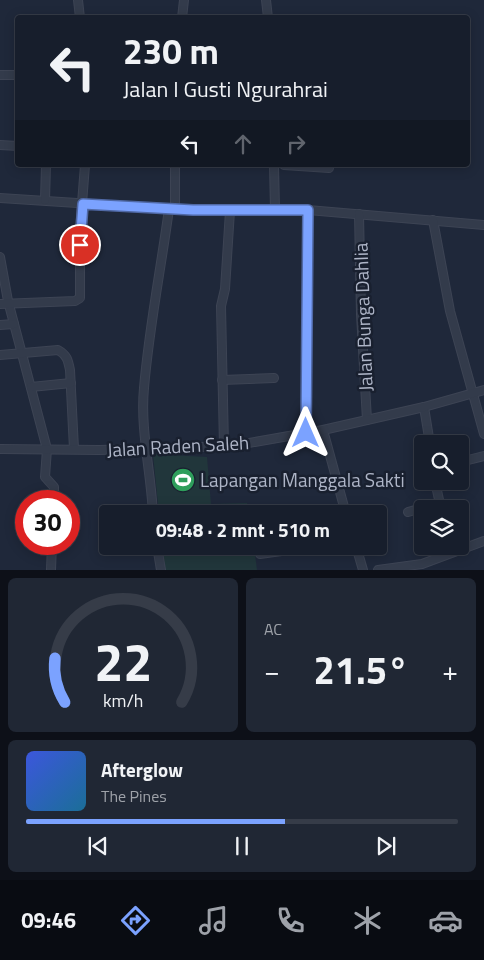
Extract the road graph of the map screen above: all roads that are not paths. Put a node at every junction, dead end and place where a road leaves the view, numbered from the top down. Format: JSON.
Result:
{"nodes":[{"id":1,"x":78,"y":0,"type":"edge"},
{"id":2,"x":184,"y":0,"type":"edge"},
{"id":3,"x":266,"y":0,"type":"edge"},
{"id":4,"x":80,"y":15,"type":"edge"},
{"id":5,"x":182,"y":15,"type":"edge"},
{"id":6,"x":268,"y":15,"type":"edge"},
{"id":7,"x":0,"y":75,"type":"edge"},
{"id":8,"x":15,"y":75,"type":"edge"},
{"id":9,"x":0,"y":145,"type":"edge"},
{"id":10,"x":15,"y":146,"type":"edge"},
{"id":11,"x":46,"y":167,"type":"edge"},
{"id":12,"x":85,"y":167,"type":"edge"},
{"id":13,"x":176,"y":167,"type":"edge"},
{"id":14,"x":274,"y":167,"type":"edge"},
{"id":15,"x":314,"y":167,"type":"edge"},
{"id":16,"x":329,"y":168,"type":"dead end"},
{"id":17,"x":0,"y":198,"type":"edge"},
{"id":18,"x":46,"y":200,"type":"junction"},
{"id":19,"x":83,"y":204,"type":"junction"},
{"id":20,"x":172,"y":209,"type":"junction"},
{"id":21,"x":230,"y":210,"type":"junction"},
{"id":22,"x":275,"y":210,"type":"junction"},
{"id":23,"x":308,"y":210,"type":"junction"},
{"id":24,"x":359,"y":214,"type":"junction"},
{"id":25,"x":433,"y":220,"type":"junction"},
{"id":26,"x":484,"y":225,"type":"edge"},
{"id":27,"x":0,"y":257,"type":"edge"},
{"id":28,"x":4,"y":304,"type":"edge"},
{"id":29,"x":14,"y":324,"type":"junction"},
{"id":30,"x":0,"y":325,"type":"edge"},
{"id":31,"x":22,"y":354,"type":"junction"},
{"id":32,"x":0,"y":355,"type":"edge"},
{"id":33,"x":274,"y":378,"type":"dead end"},
{"id":34,"x":222,"y":380,"type":"junction"},
{"id":35,"x":71,"y":383,"type":"junction"},
{"id":36,"x":31,"y":387,"type":"junction"},
{"id":37,"x":484,"y":390,"type":"edge"},
{"id":38,"x":472,"y":394,"type":"junction"},
{"id":39,"x":424,"y":407,"type":"junction"},
{"id":40,"x":368,"y":420,"type":"junction"},
{"id":41,"x":323,"y":430,"type":"junction"},
{"id":42,"x":306,"y":433,"type":"junction"},
{"id":43,"x":484,"y":434,"type":"edge"},
{"id":44,"x":429,"y":435,"type":"edge"},
{"id":45,"x":224,"y":447,"type":"junction"},
{"id":46,"x":148,"y":448,"type":"junction"},
{"id":47,"x":0,"y":449,"type":"edge"},
{"id":48,"x":47,"y":449,"type":"junction"},
{"id":49,"x":74,"y":450,"type":"junction"},
{"id":50,"x":484,"y":456,"type":"edge"},
{"id":51,"x":469,"y":460,"type":"edge"},
{"id":52,"x":54,"y":490,"type":"edge"},
{"id":53,"x":152,"y":505,"type":"edge"},
{"id":54,"x":344,"y":505,"type":"edge"},
{"id":55,"x":414,"y":511,"type":"edge"},
{"id":56,"x":408,"y":512,"type":"dead end"},
{"id":57,"x":484,"y":541,"type":"edge"},
{"id":58,"x":469,"y":545,"type":"edge"},
{"id":59,"x":52,"y":555,"type":"edge"},
{"id":60,"x":159,"y":555,"type":"edge"},
{"id":61,"x":359,"y":555,"type":"edge"},
{"id":62,"x":440,"y":555,"type":"edge"},
{"id":63,"x":51,"y":570,"type":"edge"},
{"id":64,"x":162,"y":570,"type":"edge"},
{"id":65,"x":363,"y":570,"type":"edge"},
{"id":66,"x":378,"y":570,"type":"edge"}],
"edges":[{"from":1,"to":4,"type":"street"},
{"from":2,"to":5,"type":"street"},
{"from":3,"to":6,"type":"street"},
{"from":7,"to":8,"type":"street"},
{"from":9,"to":10,"type":"street"},
{"from":11,"to":18,"type":"street"},
{"from":12,"to":19,"type":"street"},
{"from":13,"to":20,"type":"street"},
{"from":14,"to":22,"type":"street"},
{"from":15,"to":16,"type":"street"},
{"from":17,"to":18,"type":"street"},
{"from":18,"to":19,"type":"street"},
{"from":19,"to":20,"type":"street"},
{"from":19,"to":28,"type":"street"},
{"from":20,"to":21,"type":"street"},
{"from":20,"to":46,"type":"street"},
{"from":21,"to":22,"type":"street"},
{"from":21,"to":34,"type":"street"},
{"from":22,"to":23,"type":"street"},
{"from":23,"to":24,"type":"street"},
{"from":23,"to":42,"type":"street"},
{"from":24,"to":25,"type":"street"},
{"from":24,"to":40,"type":"street","name":"Jalan Bunga Dahlia"},
{"from":25,"to":26,"type":"street"},
{"from":25,"to":38,"type":"street"},
{"from":27,"to":28,"type":"street"},
{"from":28,"to":29,"type":"street"},
{"from":29,"to":30,"type":"street"},
{"from":29,"to":31,"type":"street"},
{"from":31,"to":32,"type":"street"},
{"from":31,"to":35,"type":"street"},
{"from":31,"to":36,"type":"street"},
{"from":33,"to":34,"type":"street"},
{"from":34,"to":45,"type":"street"},
{"from":35,"to":36,"type":"street"},
{"from":35,"to":49,"type":"street"},
{"from":36,"to":48,"type":"street"},
{"from":37,"to":38,"type":"street","name":"Jalan Raden Saleh"},
{"from":38,"to":39,"type":"street","name":"Jalan Raden Saleh"},
{"from":38,"to":43,"type":"street"},
{"from":39,"to":40,"type":"street","name":"Jalan Raden Saleh"},
{"from":39,"to":44,"type":"street"},
{"from":40,"to":41,"type":"street","name":"Jalan Raden Saleh"},
{"from":41,"to":42,"type":"street","name":"Jalan Raden Saleh"},
{"from":41,"to":54,"type":"street"},
{"from":42,"to":45,"type":"street","name":"Jalan Raden Saleh"},
{"from":45,"to":46,"type":"street","name":"Jalan Raden Saleh"},
{"from":46,"to":49,"type":"street","name":"Jalan Raden Saleh"},
{"from":46,"to":53,"type":"street"},
{"from":47,"to":48,"type":"street","name":"Jalan Raden Saleh"},
{"from":48,"to":49,"type":"street","name":"Jalan Raden Saleh"},
{"from":48,"to":52,"type":"street"},
{"from":50,"to":51,"type":"street"},
{"from":55,"to":56,"type":"street"},
{"from":57,"to":58,"type":"street"},
{"from":59,"to":63,"type":"street"},
{"from":60,"to":64,"type":"street"},
{"from":61,"to":65,"type":"street"},
{"from":62,"to":66,"type":"street"}]}
